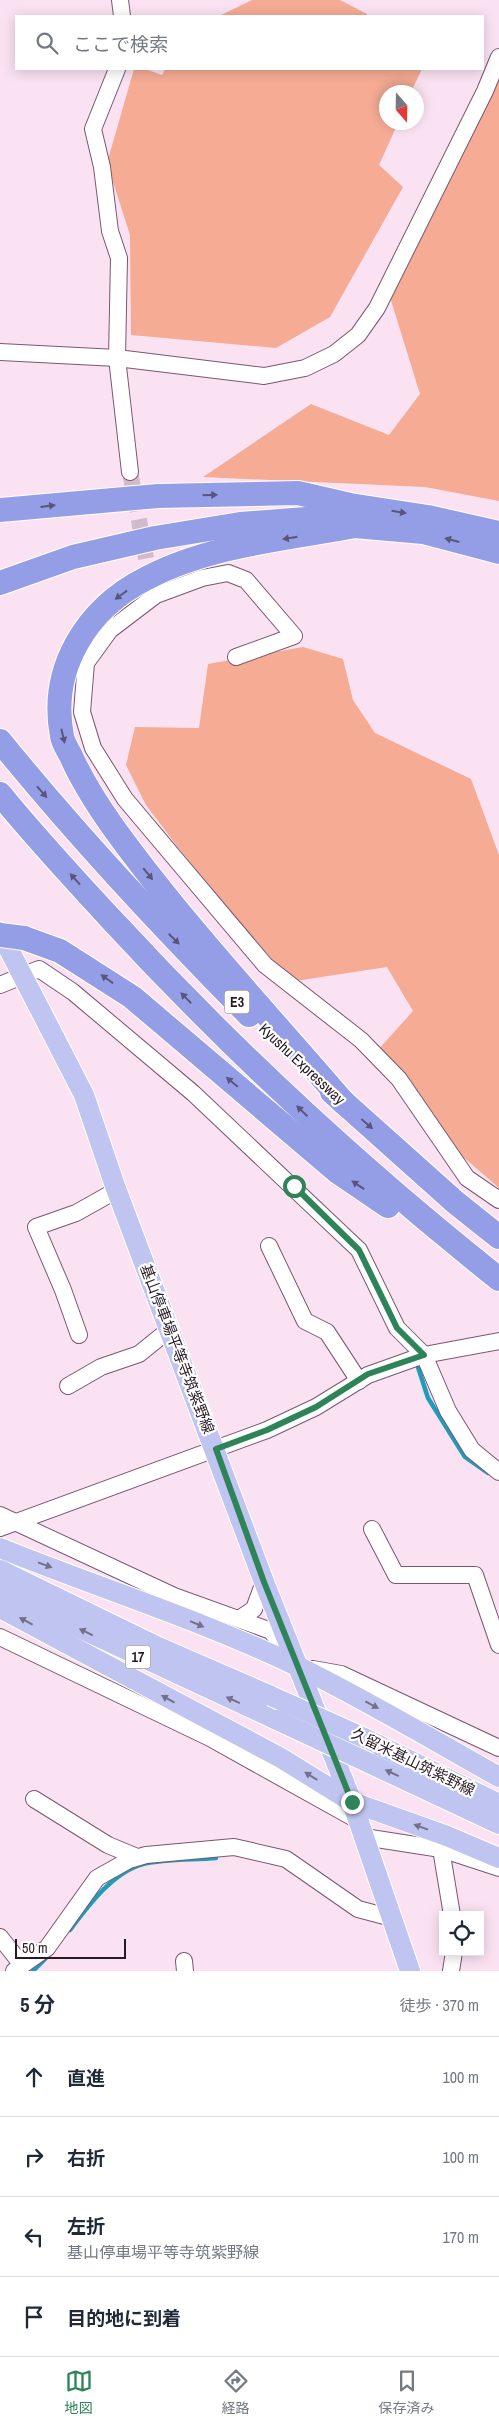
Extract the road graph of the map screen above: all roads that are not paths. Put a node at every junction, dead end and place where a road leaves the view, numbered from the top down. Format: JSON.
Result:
{"nodes":[{"id":1,"x":120,"y":0,"type":"edge"},
{"id":2,"x":122,"y":15,"type":"edge"},
{"id":3,"x":499,"y":57,"type":"edge"},
{"id":4,"x":117,"y":70,"type":"edge"},
{"id":5,"x":0,"y":352,"type":"edge"},
{"id":6,"x":117,"y":358,"type":"junction"},
{"id":7,"x":130,"y":472,"type":"tunnel mouth"},
{"id":8,"x":0,"y":510,"type":"edge"},
{"id":9,"x":352,"y":515,"type":"junction"},
{"id":10,"x":499,"y":533,"type":"edge"},
{"id":11,"x":499,"y":552,"type":"edge"},
{"id":12,"x":0,"y":567,"type":"edge"},
{"id":13,"x":0,"y":583,"type":"edge"},
{"id":14,"x":236,"y":657,"type":"dead end"},
{"id":15,"x":0,"y":741,"type":"edge"},
{"id":16,"x":0,"y":794,"type":"edge"},
{"id":17,"x":0,"y":933,"type":"edge"},
{"id":18,"x":23,"y":975,"type":"junction"},
{"id":19,"x":0,"y":985,"type":"edge"},
{"id":20,"x":344,"y":1103,"type":"junction"},
{"id":21,"x":117,"y":1190,"type":"junction"},
{"id":22,"x":499,"y":1200,"type":"edge"},
{"id":23,"x":499,"y":1237,"type":"edge"},
{"id":24,"x":269,"y":1246,"type":"dead end"},
{"id":25,"x":499,"y":1280,"type":"edge"},
{"id":26,"x":170,"y":1330,"type":"junction"},
{"id":27,"x":79,"y":1336,"type":"dead end"},
{"id":28,"x":497,"y":1346,"type":"edge"},
{"id":29,"x":424,"y":1355,"type":"junction"},
{"id":30,"x":359,"y":1381,"type":"junction"},
{"id":31,"x":68,"y":1386,"type":"dead end"},
{"id":32,"x":216,"y":1449,"type":"junction"},
{"id":33,"x":499,"y":1472,"type":"edge"},
{"id":34,"x":0,"y":1515,"type":"edge"},
{"id":35,"x":18,"y":1522,"type":"junction"},
{"id":36,"x":0,"y":1528,"type":"edge"},
{"id":37,"x":372,"y":1529,"type":"dead end"},
{"id":38,"x":0,"y":1548,"type":"edge"},
{"id":39,"x":0,"y":1570,"type":"edge"},
{"id":40,"x":264,"y":1582,"type":"junction"},
{"id":41,"x":0,"y":1591,"type":"edge"},
{"id":42,"x":0,"y":1608,"type":"edge"},
{"id":43,"x":239,"y":1619,"type":"junction"},
{"id":44,"x":0,"y":1637,"type":"edge"},
{"id":45,"x":499,"y":1645,"type":"edge"},
{"id":46,"x":298,"y":1667,"type":"junction"},
{"id":47,"x":499,"y":1748,"type":"edge"},
{"id":48,"x":499,"y":1777,"type":"edge"},
{"id":49,"x":34,"y":1799,"type":"dead end"},
{"id":50,"x":499,"y":1804,"type":"edge"},
{"id":51,"x":358,"y":1820,"type":"junction"},
{"id":52,"x":499,"y":1824,"type":"edge"},
{"id":53,"x":441,"y":1849,"type":"junction"},
{"id":54,"x":137,"y":1857,"type":"junction"},
{"id":55,"x":499,"y":1858,"type":"edge"},
{"id":56,"x":499,"y":1868,"type":"edge"},
{"id":57,"x":451,"y":1911,"type":"edge"},
{"id":58,"x":392,"y":1918,"type":"junction"},
{"id":59,"x":0,"y":1937,"type":"edge"},
{"id":60,"x":453,"y":1956,"type":"edge"},
{"id":61,"x":18,"y":1968,"type":"edge"},
{"id":62,"x":410,"y":1971,"type":"edge"},
{"id":63,"x":451,"y":1971,"type":"edge"}],
"edges":[{"from":1,"to":2,"type":"street"},
{"from":3,"to":6,"type":"street"},
{"from":4,"to":6,"type":"street"},
{"from":5,"to":6,"type":"street"},
{"from":6,"to":7,"type":"street"},
{"from":8,"to":9,"type":"highway","one_way":true},
{"from":9,"to":10,"type":"highway","one_way":true},
{"from":11,"to":9,"type":"highway","one_way":true},
{"from":9,"to":12,"type":"highway"},
{"from":9,"to":13,"type":"highway"},
{"from":9,"to":20,"type":"highway","one_way":true},
{"from":14,"to":22,"type":"street"},
{"from":15,"to":20,"type":"highway","name":"Kyushu Expressway","number":"E3","one_way":true},
{"from":25,"to":16,"type":"highway","number":"E3","one_way":true},
{"from":17,"to":18,"type":"main road","name":"基山停車場平等寺筑紫野線"},
{"from":25,"to":17,"type":"highway","one_way":true,"bridge":true},
{"from":18,"to":19,"type":"street"},
{"from":18,"to":21,"type":"main road","name":"基山停車場平等寺筑紫野線"},
{"from":18,"to":29,"type":"street"},
{"from":20,"to":23,"type":"highway","name":"Kyushu Expressway","number":"E3","one_way":true},
{"from":21,"to":26,"type":"main road","name":"基山停車場平等寺筑紫野線"},
{"from":21,"to":27,"type":"street"},
{"from":24,"to":30,"type":"street"},
{"from":26,"to":31,"type":"street"},
{"from":26,"to":32,"type":"main road","name":"基山停車場平等寺筑紫野線"},
{"from":28,"to":29,"type":"street"},
{"from":29,"to":30,"type":"street"},
{"from":29,"to":33,"type":"street"},
{"from":30,"to":32,"type":"street"},
{"from":32,"to":35,"type":"street"},
{"from":32,"to":40,"type":"main road","name":"基山停車場平等寺筑紫野線"},
{"from":34,"to":35,"type":"street"},
{"from":35,"to":36,"type":"street"},
{"from":35,"to":43,"type":"street"},
{"from":37,"to":45,"type":"street"},
{"from":38,"to":46,"type":"main road","one_way":true},
{"from":39,"to":50,"type":"main road","name":"久留米基山筑紫野線","number":"17","bridge":true},
{"from":40,"to":43,"type":"street"},
{"from":40,"to":46,"type":"main road","name":"基山停車場平等寺筑紫野線"},
{"from":52,"to":41,"type":"main road","name":"久留米基山筑紫野線","number":"17","one_way":true,"bridge":true},
{"from":51,"to":42,"type":"main road","one_way":true},
{"from":43,"to":46,"type":"street"},
{"from":44,"to":51,"type":"street"},
{"from":46,"to":47,"type":"street"},
{"from":46,"to":48,"type":"main road","one_way":true},
{"from":46,"to":51,"type":"main road","name":"基山停車場平等寺筑紫野線"},
{"from":49,"to":54,"type":"street"},
{"from":51,"to":53,"type":"street"},
{"from":55,"to":51,"type":"main road","one_way":true},
{"from":51,"to":58,"type":"main road","name":"基山停車場平等寺筑紫野線"},
{"from":53,"to":56,"type":"street"},
{"from":53,"to":57,"type":"street"},
{"from":54,"to":58,"type":"street"},
{"from":54,"to":61,"type":"street"},
{"from":58,"to":62,"type":"main road","name":"基山停車場平等寺筑紫野線"},
{"from":59,"to":61,"type":"street"},
{"from":60,"to":63,"type":"street"}]}
